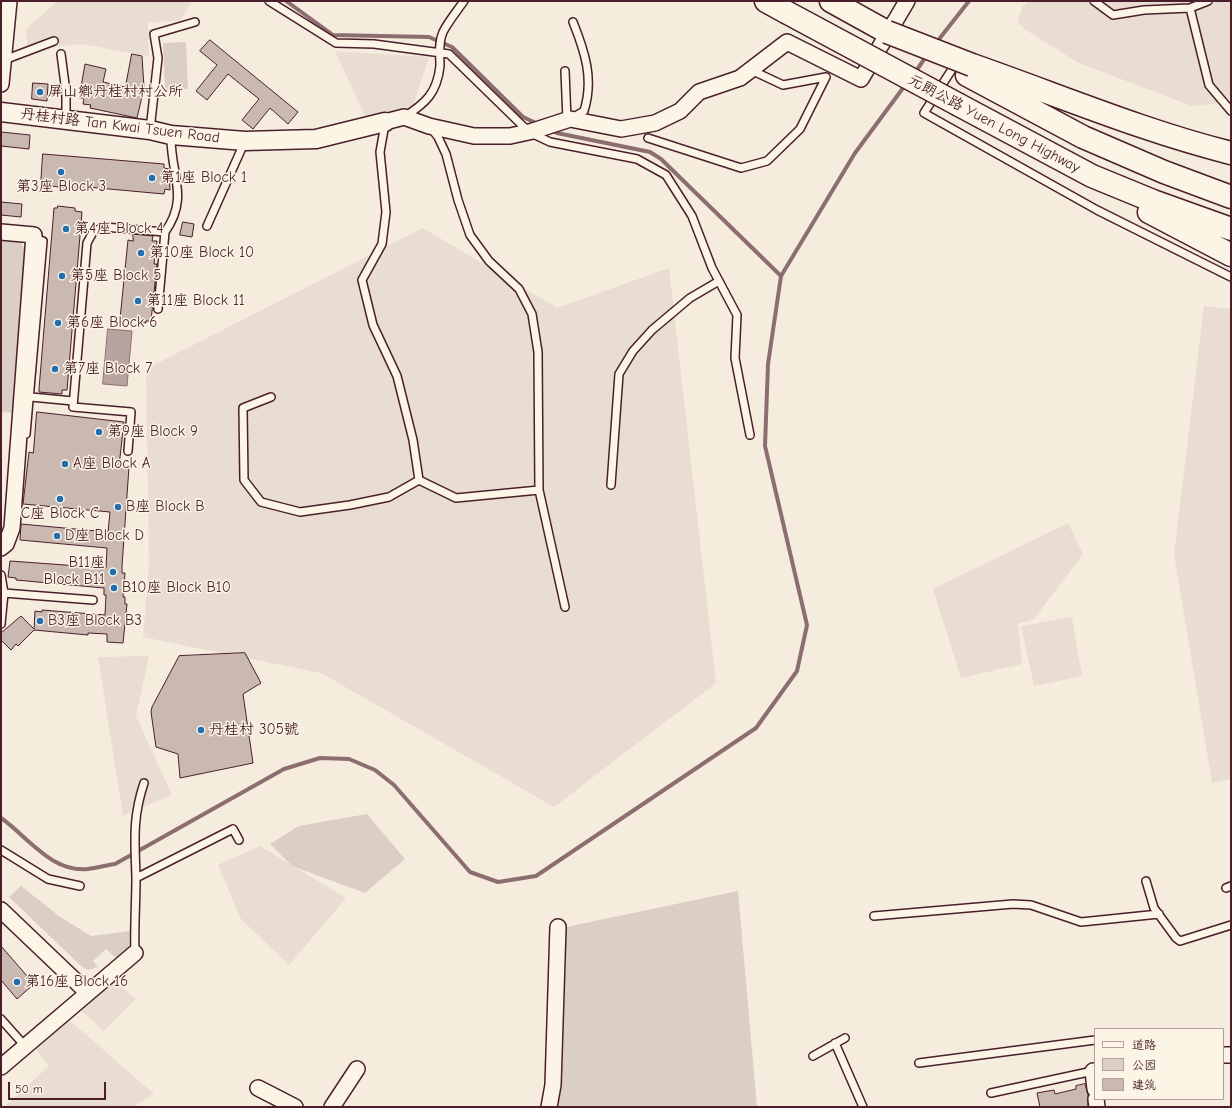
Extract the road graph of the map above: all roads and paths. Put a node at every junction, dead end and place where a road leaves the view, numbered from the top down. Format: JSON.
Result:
{"nodes":[{"id":1,"x":10,"y":1,"type":"edge"},
{"id":2,"x":269,"y":1,"type":"edge"},
{"id":3,"x":464,"y":1,"type":"edge"},
{"id":4,"x":766,"y":1,"type":"edge"},
{"id":5,"x":831,"y":1,"type":"edge"},
{"id":6,"x":907,"y":1,"type":"edge"},
{"id":7,"x":1094,"y":1,"type":"edge"},
{"id":8,"x":1208,"y":1,"type":"edge"},
{"id":9,"x":1190,"y":8,"type":"junction"},
{"id":10,"x":195,"y":22,"type":"dead end"},
{"id":11,"x":573,"y":22,"type":"dead end"},
{"id":12,"x":54,"y":41,"type":"dead end"},
{"id":13,"x":61,"y":54,"type":"dead end"},
{"id":14,"x":438,"y":54,"type":"junction"},
{"id":15,"x":4,"y":60,"type":"junction"},
{"id":16,"x":965,"y":68,"type":"junction"},
{"id":17,"x":751,"y":70,"type":"junction"},
{"id":18,"x":566,"y":71,"type":"dead end"},
{"id":19,"x":1,"y":84,"type":"edge"},
{"id":20,"x":1231,"y":111,"type":"edge"},
{"id":21,"x":1,"y":112,"type":"edge"},
{"id":22,"x":404,"y":117,"type":"junction"},
{"id":23,"x":66,"y":119,"type":"junction"},
{"id":24,"x":568,"y":119,"type":"junction"},
{"id":25,"x":385,"y":122,"type":"junction"},
{"id":26,"x":429,"y":126,"type":"junction"},
{"id":27,"x":150,"y":130,"type":"junction"},
{"id":28,"x":531,"y":132,"type":"junction"},
{"id":29,"x":171,"y":135,"type":"junction"},
{"id":30,"x":648,"y":138,"type":"dead end"},
{"id":31,"x":245,"y":141,"type":"junction"},
{"id":32,"x":1231,"y":153,"type":"edge"},
{"id":33,"x":1092,"y":176,"type":"junction"},
{"id":34,"x":1231,"y":197,"type":"edge"},
{"id":35,"x":207,"y":226,"type":"dead end"},
{"id":36,"x":1231,"y":229,"type":"edge"},
{"id":37,"x":1,"y":232,"type":"edge"},
{"id":38,"x":165,"y":232,"type":"junction"},
{"id":39,"x":34,"y":238,"type":"junction"},
{"id":40,"x":1231,"y":255,"type":"edge"},
{"id":41,"x":1231,"y":277,"type":"edge"},
{"id":42,"x":719,"y":281,"type":"junction"},
{"id":43,"x":158,"y":309,"type":"dead end"},
{"id":44,"x":30,"y":397,"type":"junction"},
{"id":45,"x":271,"y":397,"type":"dead end"},
{"id":46,"x":74,"y":401,"type":"junction"},
{"id":47,"x":750,"y":435,"type":"dead end"},
{"id":48,"x":18,"y":447,"type":"junction"},
{"id":49,"x":128,"y":451,"type":"dead end"},
{"id":50,"x":419,"y":480,"type":"junction"},
{"id":51,"x":611,"y":485,"type":"dead end"},
{"id":52,"x":539,"y":490,"type":"junction"},
{"id":53,"x":1,"y":548,"type":"edge"},
{"id":54,"x":1,"y":575,"type":"edge"},
{"id":55,"x":4,"y":592,"type":"junction"},
{"id":56,"x":93,"y":600,"type":"dead end"},
{"id":57,"x":565,"y":606,"type":"dead end"},
{"id":58,"x":1,"y":624,"type":"edge"},
{"id":59,"x":144,"y":783,"type":"dead end"},
{"id":60,"x":240,"y":840,"type":"dead end"},
{"id":61,"x":1,"y":850,"type":"edge"},
{"id":62,"x":136,"y":878,"type":"junction"},
{"id":63,"x":1146,"y":881,"type":"dead end"},
{"id":64,"x":80,"y":886,"type":"dead end"},
{"id":65,"x":1,"y":910,"type":"edge"},
{"id":66,"x":1159,"y":914,"type":"junction"},
{"id":67,"x":874,"y":916,"type":"dead end"},
{"id":68,"x":1231,"y":925,"type":"edge"},
{"id":69,"x":558,"y":927,"type":"dead end"},
{"id":70,"x":135,"y":953,"type":"joint"},
{"id":71,"x":88,"y":993,"type":"junction"},
{"id":72,"x":1,"y":1019,"type":"edge"},
{"id":73,"x":845,"y":1038,"type":"dead end"},
{"id":74,"x":1094,"y":1040,"type":"edge"},
{"id":75,"x":835,"y":1044,"type":"junction"},
{"id":76,"x":25,"y":1046,"type":"junction"},
{"id":77,"x":813,"y":1056,"type":"dead end"},
{"id":78,"x":919,"y":1063,"type":"dead end"},
{"id":79,"x":1,"y":1067,"type":"edge"},
{"id":80,"x":357,"y":1069,"type":"dead end"},
{"id":81,"x":1094,"y":1071,"type":"edge"},
{"id":82,"x":258,"y":1088,"type":"dead end"},
{"id":83,"x":992,"y":1093,"type":"dead end"},
{"id":84,"x":295,"y":1107,"type":"edge"},
{"id":85,"x":332,"y":1107,"type":"edge"},
{"id":86,"x":549,"y":1107,"type":"edge"},
{"id":87,"x":863,"y":1107,"type":"edge"}],
"edges":[{"from":1,"to":15,"type":"street"},
{"from":2,"to":14,"type":"lane"},
{"from":3,"to":14,"type":"lane","name":"丹桂村路 Tan Kwai Tsuen Road"},
{"from":4,"to":33,"type":"highway","name":"元朗公路 Yuen Long Highway","bridge":true},
{"from":5,"to":16,"type":"highway","bridge":true},
{"from":6,"to":17,"type":"street"},
{"from":7,"to":9,"type":"lane"},
{"from":8,"to":9,"type":"lane"},
{"from":9,"to":20,"type":"lane"},
{"from":10,"to":27,"type":"lane"},
{"from":11,"to":24,"type":"lane"},
{"from":12,"to":15,"type":"lane"},
{"from":13,"to":23,"type":"lane"},
{"from":14,"to":22,"type":"lane","name":"丹桂村路 Tan Kwai Tsuen Road"},
{"from":14,"to":28,"type":"lane"},
{"from":15,"to":19,"type":"street"},
{"from":16,"to":32,"type":"highway"},
{"from":16,"to":34,"type":"highway","name":"元朗公路 Yuen Long Highway"},
{"from":16,"to":41,"type":"lane"},
{"from":17,"to":24,"type":"street"},
{"from":17,"to":30,"type":"lane"},
{"from":18,"to":24,"type":"lane"},
{"from":21,"to":23,"type":"street","name":"丹桂村路 Tan Kwai Tsuen Road"},
{"from":22,"to":25,"type":"street","name":"丹桂村路 Tan Kwai Tsuen Road"},
{"from":22,"to":26,"type":"street"},
{"from":23,"to":27,"type":"street","name":"丹桂村路 Tan Kwai Tsuen Road"},
{"from":24,"to":28,"type":"street"},
{"from":25,"to":31,"type":"street","name":"丹桂村路 Tan Kwai Tsuen Road"},
{"from":25,"to":50,"type":"lane"},
{"from":26,"to":28,"type":"street"},
{"from":26,"to":52,"type":"lane"},
{"from":27,"to":29,"type":"street","name":"丹桂村路 Tan Kwai Tsuen Road"},
{"from":28,"to":42,"type":"lane"},
{"from":29,"to":31,"type":"street","name":"丹桂村路 Tan Kwai Tsuen Road"},
{"from":29,"to":38,"type":"lane"},
{"from":31,"to":35,"type":"lane"},
{"from":33,"to":36,"type":"highway","name":"元朗公路 Yuen Long Highway"},
{"from":33,"to":40,"type":"highway"},
{"from":37,"to":39,"type":"street"},
{"from":38,"to":43,"type":"lane"},
{"from":38,"to":46,"type":"lane"},
{"from":39,"to":44,"type":"lane"},
{"from":39,"to":48,"type":"street"},
{"from":42,"to":47,"type":"lane"},
{"from":42,"to":51,"type":"lane"},
{"from":44,"to":46,"type":"lane"},
{"from":44,"to":48,"type":"lane"},
{"from":45,"to":50,"type":"lane"},
{"from":46,"to":49,"type":"lane"},
{"from":48,"to":53,"type":"street"},
{"from":50,"to":52,"type":"lane"},
{"from":52,"to":57,"type":"lane"},
{"from":54,"to":55,"type":"lane"},
{"from":55,"to":56,"type":"lane"},
{"from":55,"to":58,"type":"lane"},
{"from":59,"to":62,"type":"lane"},
{"from":60,"to":62,"type":"lane"},
{"from":61,"to":64,"type":"lane"},
{"from":62,"to":70,"type":"lane"},
{"from":63,"to":66,"type":"lane"},
{"from":65,"to":71,"type":"street"},
{"from":66,"to":67,"type":"lane"},
{"from":66,"to":68,"type":"lane"},
{"from":69,"to":86,"type":"street"},
{"from":70,"to":71,"type":"street"},
{"from":71,"to":76,"type":"street"},
{"from":72,"to":76,"type":"lane"},
{"from":73,"to":75,"type":"lane"},
{"from":74,"to":78,"type":"lane"},
{"from":75,"to":77,"type":"lane"},
{"from":75,"to":87,"type":"lane"},
{"from":76,"to":79,"type":"street"},
{"from":80,"to":85,"type":"street"},
{"from":81,"to":83,"type":"lane"},
{"from":82,"to":84,"type":"street"}]}
